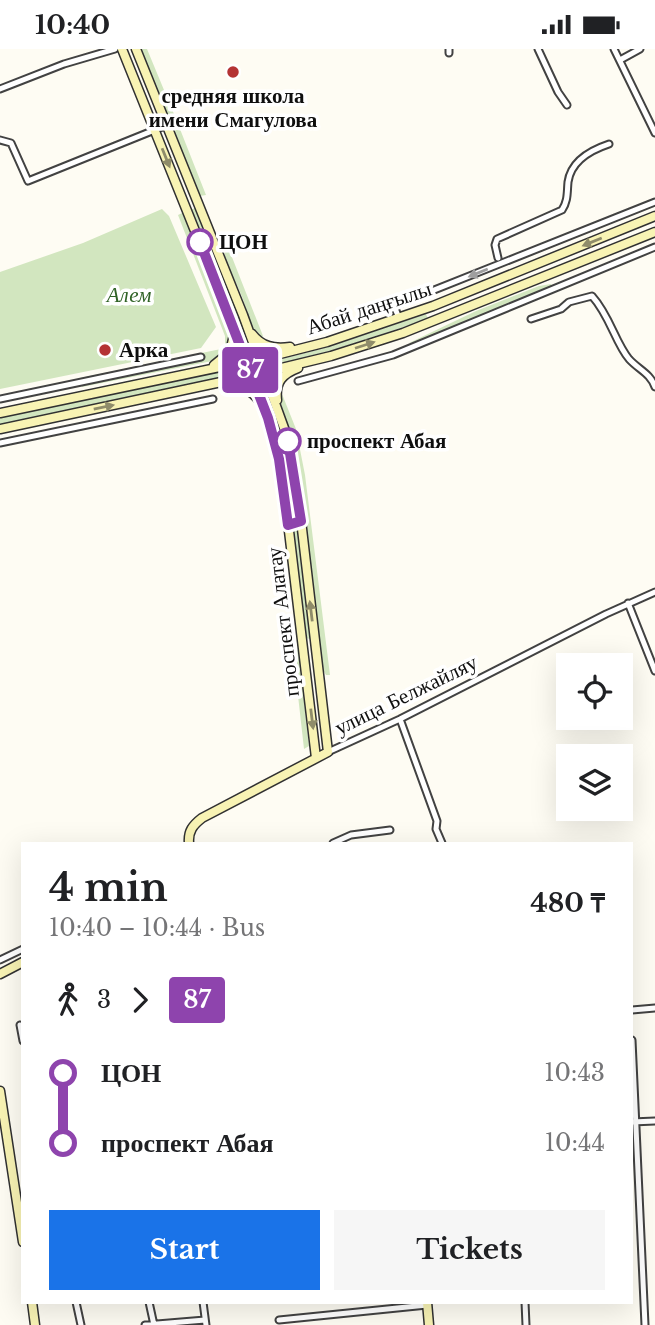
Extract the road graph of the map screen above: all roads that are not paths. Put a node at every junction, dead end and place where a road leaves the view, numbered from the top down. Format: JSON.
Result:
{"nodes":[{"id":1,"x":115,"y":49,"type":"edge"},
{"id":2,"x":122,"y":49,"type":"edge"},
{"id":3,"x":135,"y":49,"type":"edge"},
{"id":4,"x":538,"y":49,"type":"edge"},
{"id":5,"x":614,"y":49,"type":"edge"},
{"id":6,"x":640,"y":49,"type":"edge"},
{"id":7,"x":620,"y":60,"type":"junction"},
{"id":8,"x":0,"y":89,"type":"edge"},
{"id":9,"x":568,"y":105,"type":"dead end"},
{"id":10,"x":167,"y":125,"type":"junction"},
{"id":11,"x":155,"y":130,"type":"junction"},
{"id":12,"x":655,"y":133,"type":"edge"},
{"id":13,"x":0,"y":140,"type":"edge"},
{"id":14,"x":609,"y":144,"type":"dead end"},
{"id":15,"x":655,"y":202,"type":"edge"},
{"id":16,"x":655,"y":216,"type":"edge"},
{"id":17,"x":655,"y":232,"type":"edge"},
{"id":18,"x":655,"y":247,"type":"edge"},
{"id":19,"x":498,"y":258,"type":"dead end"},
{"id":20,"x":433,"y":306,"type":"junction"},
{"id":21,"x":243,"y":315,"type":"junction"},
{"id":22,"x":230,"y":318,"type":"junction"},
{"id":23,"x":398,"y":318,"type":"junction"},
{"id":24,"x":439,"y":319,"type":"junction"},
{"id":25,"x":531,"y":319,"type":"dead end"},
{"id":26,"x":327,"y":342,"type":"junction"},
{"id":27,"x":331,"y":356,"type":"junction"},
{"id":28,"x":201,"y":357,"type":"dead end"},
{"id":29,"x":258,"y":359,"type":"junction"},
{"id":30,"x":246,"y":361,"type":"junction"},
{"id":31,"x":201,"y":371,"type":"junction"},
{"id":32,"x":264,"y":372,"type":"junction"},
{"id":33,"x":252,"y":375,"type":"junction"},
{"id":34,"x":298,"y":381,"type":"dead end"},
{"id":35,"x":75,"y":383,"type":"junction"},
{"id":36,"x":204,"y":385,"type":"junction"},
{"id":37,"x":655,"y":387,"type":"edge"},
{"id":38,"x":79,"y":397,"type":"junction"},
{"id":39,"x":0,"y":399,"type":"edge"},
{"id":40,"x":213,"y":399,"type":"dead end"},
{"id":41,"x":83,"y":411,"type":"junction"},
{"id":42,"x":0,"y":413,"type":"edge"},
{"id":43,"x":280,"y":413,"type":"junction"},
{"id":44,"x":268,"y":418,"type":"junction"},
{"id":45,"x":87,"y":425,"type":"junction"},
{"id":46,"x":0,"y":429,"type":"edge"},
{"id":47,"x":0,"y":443,"type":"edge"},
{"id":48,"x":301,"y":521,"type":"junction"},
{"id":49,"x":288,"y":525,"type":"junction"},
{"id":50,"x":655,"y":592,"type":"edge"},
{"id":51,"x":628,"y":603,"type":"junction"},
{"id":52,"x":315,"y":641,"type":"junction"},
{"id":53,"x":303,"y":644,"type":"junction"},
{"id":54,"x":655,"y":671,"type":"edge"},
{"id":55,"x":400,"y":719,"type":"junction"},
{"id":56,"x":328,"y":752,"type":"junction"},
{"id":57,"x":316,"y":758,"type":"junction"},
{"id":58,"x":390,"y":830,"type":"dead end"},
{"id":59,"x":189,"y":842,"type":"edge"},
{"id":60,"x":335,"y":842,"type":"edge"},
{"id":61,"x":442,"y":842,"type":"edge"},
{"id":62,"x":21,"y":950,"type":"edge"},
{"id":63,"x":0,"y":960,"type":"edge"},
{"id":64,"x":21,"y":963,"type":"edge"},
{"id":65,"x":0,"y":974,"type":"edge"},
{"id":66,"x":655,"y":1008,"type":"edge"},
{"id":67,"x":633,"y":1010,"type":"edge"},
{"id":68,"x":20,"y":1025,"type":"dead end"},
{"id":69,"x":21,"y":1030,"type":"edge"},
{"id":70,"x":633,"y":1081,"type":"edge"},
{"id":71,"x":0,"y":1091,"type":"edge"},
{"id":72,"x":655,"y":1121,"type":"edge"},
{"id":73,"x":634,"y":1122,"type":"edge"},
{"id":74,"x":21,"y":1229,"type":"edge"},
{"id":75,"x":32,"y":1304,"type":"edge"},
{"id":76,"x":76,"y":1304,"type":"edge"},
{"id":77,"x":149,"y":1304,"type":"edge"},
{"id":78,"x":203,"y":1304,"type":"edge"},
{"id":79,"x":427,"y":1304,"type":"edge"},
{"id":80,"x":525,"y":1304,"type":"edge"},
{"id":81,"x":279,"y":1320,"type":"dead end"},
{"id":82,"x":206,"y":1323,"type":"edge"},
{"id":83,"x":154,"y":1324,"type":"edge"},
{"id":84,"x":35,"y":1325,"type":"edge"},
{"id":85,"x":81,"y":1325,"type":"edge"},
{"id":86,"x":145,"y":1325,"type":"edge"},
{"id":87,"x":429,"y":1325,"type":"edge"},
{"id":88,"x":526,"y":1325,"type":"edge"},
{"id":89,"x":645,"y":1325,"type":"edge"}],
"edges":[{"from":1,"to":8,"type":"street"},
{"from":2,"to":11,"type":"main road","name":"проспект Алатау"},
{"from":3,"to":10,"type":"main road","name":"проспект Алатау"},
{"from":4,"to":9,"type":"street"},
{"from":5,"to":7,"type":"street"},
{"from":6,"to":7,"type":"street"},
{"from":7,"to":12,"type":"street"},
{"from":10,"to":11,"type":"street"},
{"from":10,"to":21,"type":"main road","name":"проспект Алатау"},
{"from":11,"to":13,"type":"street"},
{"from":11,"to":22,"type":"main road","name":"проспект Алатау","one_way":true},
{"from":14,"to":19,"type":"street"},
{"from":15,"to":23,"type":"street","one_way":true},
{"from":16,"to":20,"type":"main road","name":"Абай даңғылы","one_way":true},
{"from":17,"to":24,"type":"main road"},
{"from":18,"to":34,"type":"street"},
{"from":20,"to":23,"type":"main road","name":"Абай даңғылы"},
{"from":20,"to":24,"type":"main road"},
{"from":21,"to":26,"type":"main road"},
{"from":21,"to":29,"type":"main road","name":"проспект Алатау"},
{"from":22,"to":30,"type":"main road","name":"проспект Алатау"},
{"from":22,"to":31,"type":"main road"},
{"from":23,"to":26,"type":"main road","name":"Абай даңғылы"},
{"from":27,"to":24,"type":"main road","one_way":true},
{"from":25,"to":37,"type":"street"},
{"from":26,"to":29,"type":"main road","name":"Абай даңғылы"},
{"from":27,"to":32,"type":"main road"},
{"from":27,"to":43,"type":"main road"},
{"from":28,"to":35,"type":"street"},
{"from":29,"to":30,"type":"main road","name":"Абай даңғылы"},
{"from":29,"to":32,"type":"main road","name":"проспект Алатау"},
{"from":30,"to":31,"type":"main road","name":"Абай даңғылы"},
{"from":30,"to":33,"type":"main road","name":"проспект Алатау"},
{"from":31,"to":38,"type":"main road","name":"Абай даңғылы"},
{"from":32,"to":33,"type":"main road"},
{"from":32,"to":43,"type":"main road","name":"проспект Алатау"},
{"from":33,"to":36,"type":"main road"},
{"from":33,"to":44,"type":"main road","name":"проспект Алатау"},
{"from":35,"to":38,"type":"street"},
{"from":35,"to":39,"type":"street"},
{"from":41,"to":36,"type":"main road","one_way":true},
{"from":36,"to":44,"type":"main road"},
{"from":38,"to":42,"type":"main road","name":"Абай даңғылы"},
{"from":40,"to":45,"type":"street"},
{"from":41,"to":45,"type":"street"},
{"from":41,"to":46,"type":"main road"},
{"from":43,"to":48,"type":"main road","name":"проспект Алатау"},
{"from":44,"to":49,"type":"main road","name":"проспект Алатау"},
{"from":45,"to":47,"type":"street"},
{"from":48,"to":49,"type":"main road"},
{"from":52,"to":48,"type":"main road","name":"проспект Алатау","one_way":true},
{"from":49,"to":53,"type":"main road","name":"проспект Алатау"},
{"from":50,"to":51,"type":"street","name":"улица Белжайляу"},
{"from":51,"to":54,"type":"street"},
{"from":51,"to":55,"type":"street","name":"улица Белжайляу"},
{"from":52,"to":53,"type":"main road"},
{"from":52,"to":56,"type":"main road","name":"проспект Алатау"},
{"from":53,"to":57,"type":"main road","name":"проспект Алатау","one_way":true},
{"from":55,"to":56,"type":"street","name":"улица Белжайляу"},
{"from":55,"to":61,"type":"street"},
{"from":56,"to":57,"type":"main road","name":"улица Белжайляу"},
{"from":57,"to":59,"type":"main road","name":"улица Белжайляу"},
{"from":58,"to":60,"type":"street"},
{"from":62,"to":63,"type":"street"},
{"from":64,"to":65,"type":"main road"},
{"from":66,"to":67,"type":"street"},
{"from":68,"to":69,"type":"street"},
{"from":70,"to":73,"type":"street"},
{"from":71,"to":74,"type":"main road"},
{"from":72,"to":73,"type":"street"},
{"from":73,"to":89,"type":"street"},
{"from":75,"to":84,"type":"main road"},
{"from":76,"to":85,"type":"street"},
{"from":77,"to":83,"type":"street"},
{"from":78,"to":82,"type":"street"},
{"from":79,"to":81,"type":"street"},
{"from":79,"to":87,"type":"main road"},
{"from":80,"to":88,"type":"street"},
{"from":82,"to":83,"type":"street"},
{"from":83,"to":86,"type":"street"}]}
